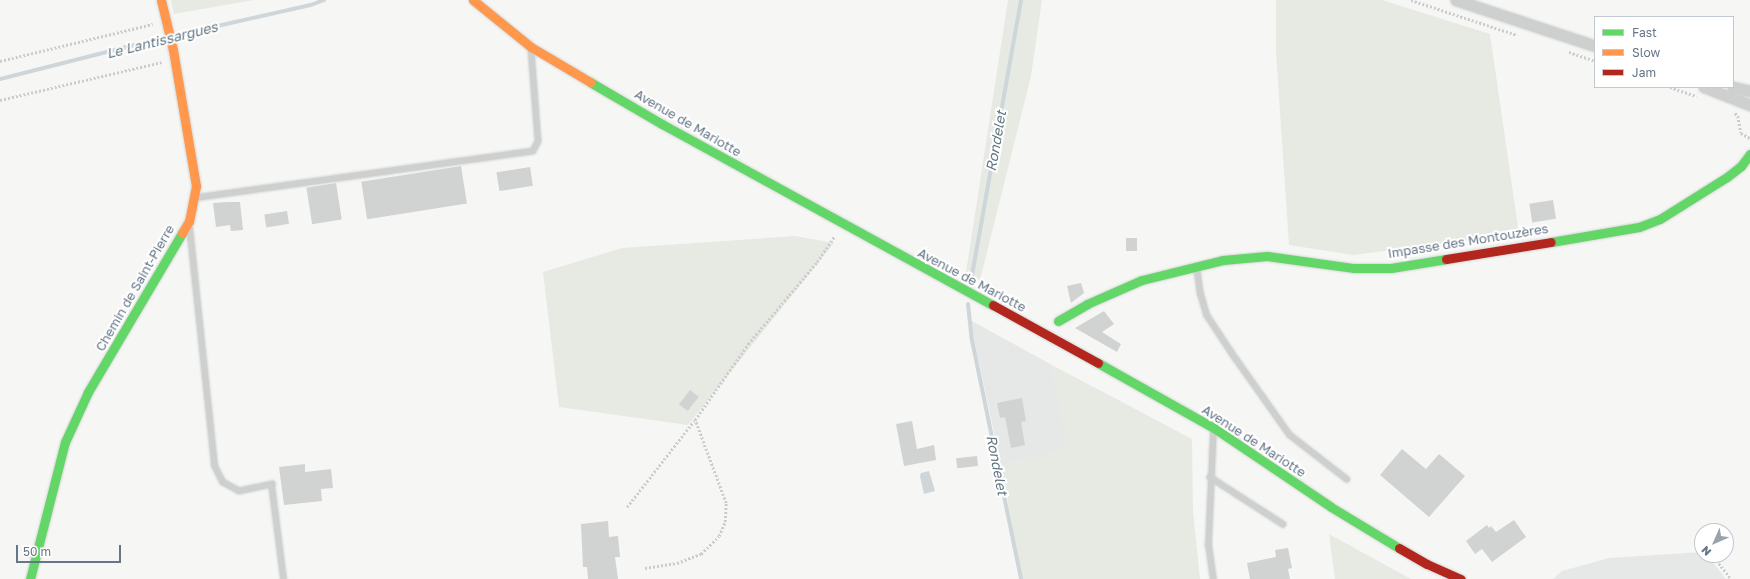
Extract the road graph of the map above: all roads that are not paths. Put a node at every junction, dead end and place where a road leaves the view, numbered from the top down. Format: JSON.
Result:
{"nodes":[{"id":1,"x":161,"y":0,"type":"edge"},
{"id":2,"x":473,"y":0,"type":"edge"},
{"id":3,"x":1456,"y":0,"type":"edge"},
{"id":4,"x":1594,"y":46,"type":"edge"},
{"id":5,"x":531,"y":47,"type":"junction"},
{"id":6,"x":1734,"y":87,"type":"edge"},
{"id":7,"x":1707,"y":88,"type":"edge"},
{"id":8,"x":1750,"y":91,"type":"edge"},
{"id":9,"x":1750,"y":105,"type":"edge"},
{"id":10,"x":1750,"y":154,"type":"edge"},
{"id":11,"x":193,"y":198,"type":"junction"},
{"id":12,"x":189,"y":221,"type":"junction"},
{"id":13,"x":1197,"y":264,"type":"junction"},
{"id":14,"x":1058,"y":321,"type":"dead end"},
{"id":15,"x":1214,"y":428,"type":"junction"},
{"id":16,"x":1210,"y":477,"type":"junction"},
{"id":17,"x":1347,"y":479,"type":"dead end"},
{"id":18,"x":1283,"y":524,"type":"dead end"},
{"id":19,"x":30,"y":579,"type":"edge"},
{"id":20,"x":284,"y":579,"type":"edge"},
{"id":21,"x":1214,"y":579,"type":"edge"},
{"id":22,"x":1460,"y":579,"type":"edge"}],
"edges":[{"from":1,"to":11,"type":"street","name":"Chemin de Saint-Pierre"},
{"from":2,"to":5,"type":"street","name":"Avenue de Mariotte"},
{"from":3,"to":4,"type":"street"},
{"from":5,"to":11,"type":"lane"},
{"from":5,"to":15,"type":"street","name":"Avenue de Mariotte"},
{"from":6,"to":8,"type":"street"},
{"from":7,"to":9,"type":"street"},
{"from":10,"to":13,"type":"street","name":"Impasse des Montouzères"},
{"from":11,"to":12,"type":"street","name":"Chemin de Saint-Pierre"},
{"from":12,"to":19,"type":"street","name":"Chemin de Saint-Pierre"},
{"from":12,"to":20,"type":"lane"},
{"from":13,"to":14,"type":"street","name":"Impasse des Montouzères"},
{"from":13,"to":17,"type":"lane"},
{"from":15,"to":16,"type":"lane"},
{"from":15,"to":22,"type":"street","name":"Avenue de Mariotte"},
{"from":16,"to":18,"type":"lane"},
{"from":16,"to":21,"type":"lane"}]}
